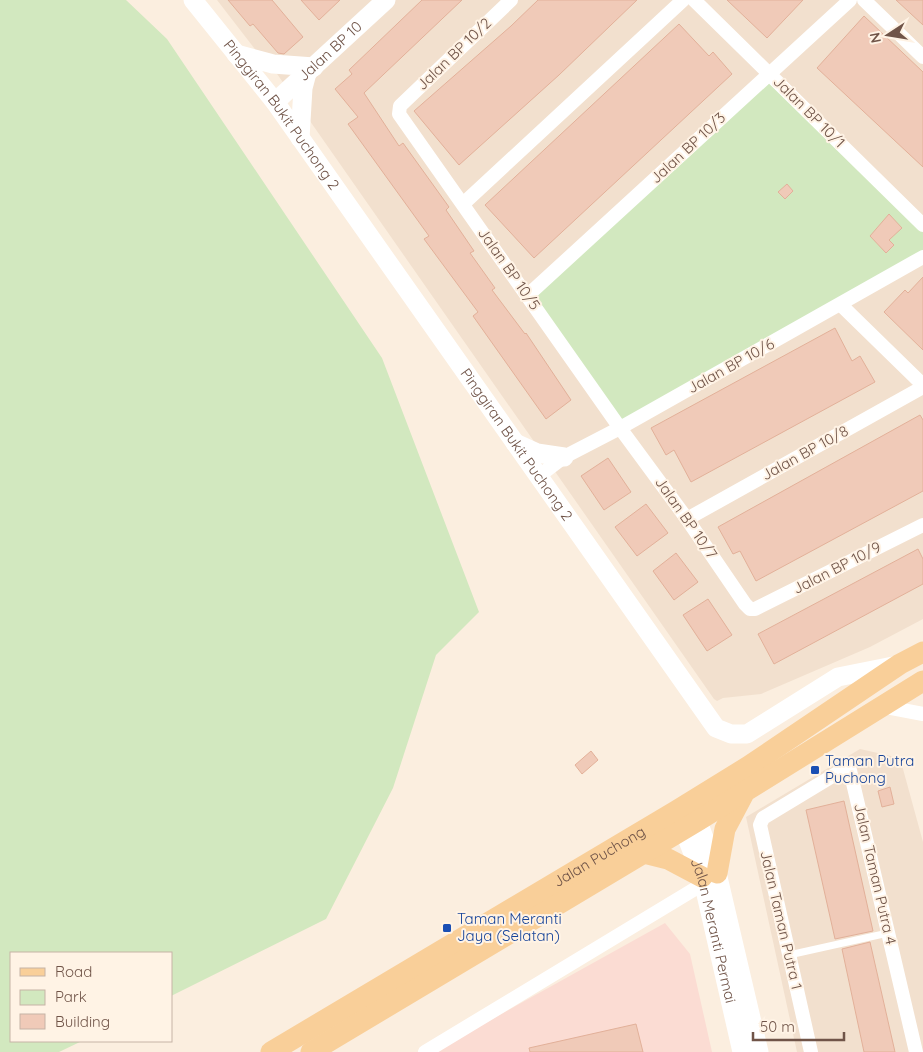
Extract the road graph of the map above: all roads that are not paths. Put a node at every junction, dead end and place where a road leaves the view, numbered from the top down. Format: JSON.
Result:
{"nodes":[{"id":1,"x":193,"y":0,"type":"edge"},
{"id":2,"x":386,"y":0,"type":"edge"},
{"id":3,"x":510,"y":0,"type":"edge"},
{"id":4,"x":683,"y":0,"type":"edge"},
{"id":5,"x":694,"y":0,"type":"edge"},
{"id":6,"x":850,"y":0,"type":"edge"},
{"id":7,"x":864,"y":0,"type":"edge"},
{"id":8,"x":236,"y":54,"type":"junction"},
{"id":9,"x":923,"y":57,"type":"edge"},
{"id":10,"x":311,"y":70,"type":"junction"},
{"id":11,"x":769,"y":74,"type":"junction"},
{"id":12,"x":275,"y":102,"type":"junction"},
{"id":13,"x":398,"y":110,"type":"joint"},
{"id":14,"x":300,"y":138,"type":"junction"},
{"id":15,"x":463,"y":204,"type":"junction"},
{"id":16,"x":923,"y":225,"type":"edge"},
{"id":17,"x":923,"y":257,"type":"edge"},
{"id":18,"x":527,"y":296,"type":"junction"},
{"id":19,"x":840,"y":304,"type":"junction"},
{"id":20,"x":923,"y":386,"type":"edge"},
{"id":21,"x":620,"y":428,"type":"junction"},
{"id":22,"x":514,"y":442,"type":"junction"},
{"id":23,"x":564,"y":457,"type":"junction"},
{"id":24,"x":539,"y":476,"type":"junction"},
{"id":25,"x":687,"y":519,"type":"junction"},
{"id":26,"x":923,"y":525,"type":"edge"},
{"id":27,"x":750,"y":609,"type":"joint"},
{"id":28,"x":923,"y":652,"type":"edge"},
{"id":29,"x":900,"y":664,"type":"junction"},
{"id":30,"x":923,"y":681,"type":"edge"},
{"id":31,"x":881,"y":706,"type":"junction"},
{"id":32,"x":923,"y":714,"type":"edge"},
{"id":33,"x":744,"y":792,"type":"junction"},
{"id":34,"x":687,"y":816,"type":"junction"},
{"id":35,"x":763,"y":818,"type":"joint"},
{"id":36,"x":644,"y":853,"type":"junction"},
{"id":37,"x":707,"y":878,"type":"junction"},
{"id":38,"x":888,"y":933,"type":"junction"},
{"id":39,"x":789,"y":955,"type":"junction"},
{"id":40,"x":271,"y":1052,"type":"edge"},
{"id":41,"x":311,"y":1052,"type":"edge"},
{"id":42,"x":425,"y":1052,"type":"edge"},
{"id":43,"x":742,"y":1052,"type":"edge"},
{"id":44,"x":758,"y":1052,"type":"edge"},
{"id":45,"x":811,"y":1052,"type":"edge"},
{"id":46,"x":916,"y":1052,"type":"edge"}],
"edges":[{"from":1,"to":8,"type":"street","name":"Pinggiran Bukit Puchong 2"},
{"from":2,"to":10,"type":"street","name":"Jalan BP 10"},
{"from":3,"to":13,"type":"street","name":"Jalan BP 10/2"},
{"from":4,"to":15,"type":"street"},
{"from":5,"to":11,"type":"street","name":"Jalan BP 10/1"},
{"from":6,"to":11,"type":"street","name":"Jalan BP 10/3"},
{"from":7,"to":9,"type":"street"},
{"from":8,"to":10,"type":"street"},
{"from":8,"to":12,"type":"street","name":"Pinggiran Bukit Puchong 2"},
{"from":10,"to":12,"type":"street","name":"Jalan BP 10"},
{"from":10,"to":14,"type":"street"},
{"from":11,"to":16,"type":"street","name":"Jalan BP 10/1"},
{"from":11,"to":18,"type":"street","name":"Jalan BP 10/3"},
{"from":12,"to":14,"type":"street","name":"Pinggiran Bukit Puchong 2"},
{"from":13,"to":15,"type":"street","name":"Jalan BP 10/5"},
{"from":14,"to":22,"type":"street","name":"Pinggiran Bukit Puchong 2"},
{"from":15,"to":18,"type":"street","name":"Jalan BP 10/5"},
{"from":17,"to":19,"type":"street","name":"Jalan BP 10/6"},
{"from":18,"to":21,"type":"street","name":"Jalan BP 10/5"},
{"from":19,"to":20,"type":"street"},
{"from":19,"to":21,"type":"street","name":"Jalan BP 10/6"},
{"from":20,"to":25,"type":"street","name":"Jalan BP 10/8"},
{"from":21,"to":23,"type":"street","name":"Jalan BP 10/6"},
{"from":21,"to":25,"type":"street","name":"Jalan BP 10/7"},
{"from":22,"to":23,"type":"street"},
{"from":22,"to":24,"type":"street","name":"Pinggiran Bukit Puchong 2"},
{"from":23,"to":24,"type":"street","name":"Jalan BP 10/6"},
{"from":24,"to":29,"type":"street","name":"Pinggiran Bukit Puchong 2"},
{"from":25,"to":27,"type":"street","name":"Jalan BP 10/7"},
{"from":26,"to":27,"type":"street","name":"Jalan BP 10/9"},
{"from":28,"to":29,"type":"main road","name":"Jalan Puchong"},
{"from":29,"to":34,"type":"main road","name":"Jalan Puchong"},
{"from":30,"to":31,"type":"main road","name":"Jalan Puchong"},
{"from":31,"to":32,"type":"street"},
{"from":31,"to":33,"type":"main road","name":"Jalan Puchong"},
{"from":33,"to":34,"type":"main road","name":"Jalan Puchong"},
{"from":33,"to":37,"type":"main road"},
{"from":34,"to":36,"type":"main road","name":"Jalan Puchong"},
{"from":34,"to":37,"type":"street","name":"Jalan Meranti Permai"},
{"from":34,"to":40,"type":"main road","name":"Jalan Puchong"},
{"from":35,"to":38,"type":"street","name":"Jalan Taman Putra 4"},
{"from":35,"to":39,"type":"street","name":"Jalan Taman Putra 1"},
{"from":36,"to":37,"type":"main road"},
{"from":36,"to":41,"type":"main road","name":"Jalan Puchong"},
{"from":37,"to":42,"type":"street"},
{"from":37,"to":43,"type":"street","name":"Jalan Meranti Permai"},
{"from":37,"to":44,"type":"street"},
{"from":38,"to":39,"type":"lane"},
{"from":38,"to":46,"type":"street","name":"Jalan Taman Putra 4"},
{"from":39,"to":45,"type":"street","name":"Jalan Taman Putra 1"}]}
